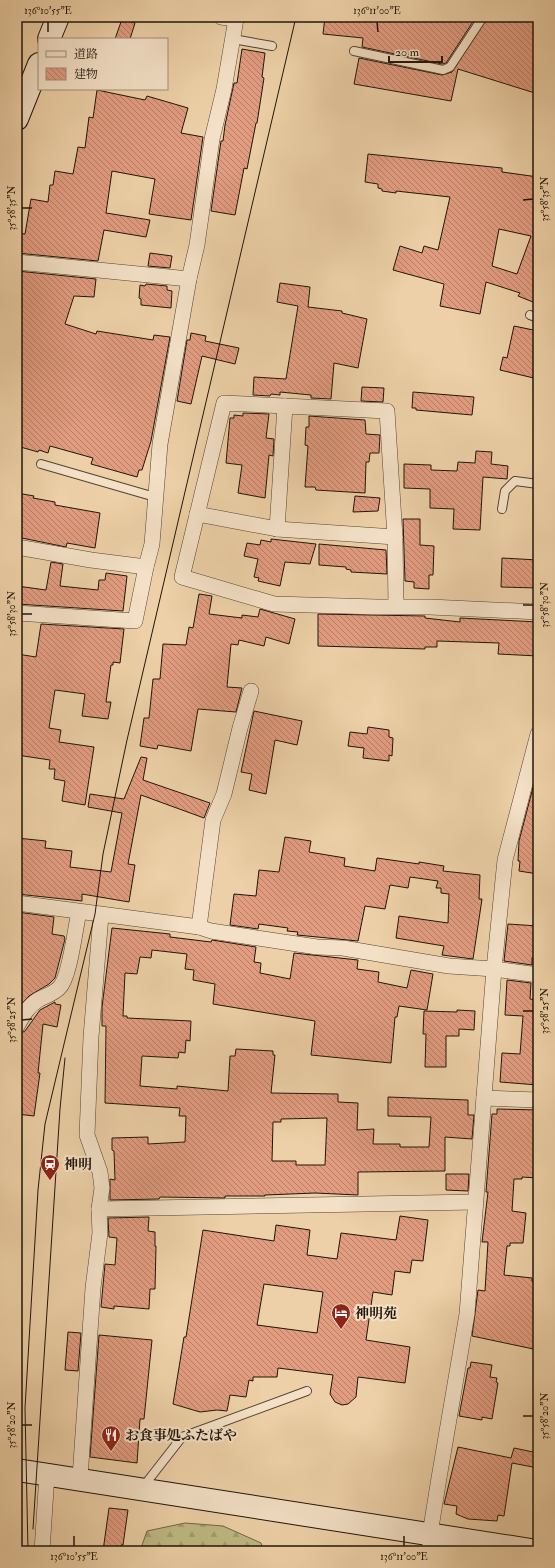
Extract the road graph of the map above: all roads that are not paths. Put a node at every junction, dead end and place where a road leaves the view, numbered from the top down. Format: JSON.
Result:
{"nodes":[{"id":1,"x":58,"y":17,"type":"edge"},
{"id":2,"x":221,"y":17,"type":"edge"},
{"id":3,"x":483,"y":17,"type":"edge"},
{"id":4,"x":49,"y":38,"type":"edge"},
{"id":5,"x":233,"y":39,"type":"junction"},
{"id":6,"x":272,"y":46,"type":"dead end"},
{"id":7,"x":354,"y":51,"type":"dead end"},
{"id":8,"x":38,"y":66,"type":"edge"},
{"id":9,"x":17,"y":118,"type":"edge"},
{"id":10,"x":17,"y":262,"type":"edge"},
{"id":11,"x":189,"y":279,"type":"junction"},
{"id":12,"x":530,"y":315,"type":"dead end"},
{"id":13,"x":538,"y":318,"type":"edge"},
{"id":14,"x":285,"y":406,"type":"junction"},
{"id":15,"x":41,"y":464,"type":"dead end"},
{"id":16,"x":538,"y":484,"type":"edge"},
{"id":17,"x":155,"y":497,"type":"junction"},
{"id":18,"x":502,"y":509,"type":"dead end"},
{"id":19,"x":197,"y":514,"type":"junction"},
{"id":20,"x":277,"y":529,"type":"junction"},
{"id":21,"x":395,"y":537,"type":"junction"},
{"id":22,"x":17,"y":547,"type":"edge"},
{"id":23,"x":146,"y":567,"type":"junction"},
{"id":24,"x":396,"y":607,"type":"junction"},
{"id":25,"x":538,"y":612,"type":"edge"},
{"id":26,"x":17,"y":613,"type":"edge"},
{"id":27,"x":251,"y":690,"type":"dead end"},
{"id":28,"x":538,"y":734,"type":"edge"},
{"id":29,"x":536,"y":750,"type":"edge"},
{"id":30,"x":17,"y":903,"type":"edge"},
{"id":31,"x":79,"y":912,"type":"junction"},
{"id":32,"x":101,"y":915,"type":"junction"},
{"id":33,"x":199,"y":927,"type":"junction"},
{"id":34,"x":494,"y":969,"type":"junction"},
{"id":35,"x":538,"y":975,"type":"edge"},
{"id":36,"x":17,"y":1026,"type":"edge"},
{"id":37,"x":484,"y":1098,"type":"junction"},
{"id":38,"x":538,"y":1100,"type":"edge"},
{"id":39,"x":475,"y":1202,"type":"junction"},
{"id":40,"x":100,"y":1209,"type":"junction"},
{"id":41,"x":307,"y":1391,"type":"dead end"},
{"id":42,"x":17,"y":1470,"type":"edge"},
{"id":43,"x":47,"y":1474,"type":"junction"},
{"id":44,"x":80,"y":1478,"type":"junction"},
{"id":45,"x":141,"y":1489,"type":"junction"},
{"id":46,"x":430,"y":1543,"type":"edge"},
{"id":47,"x":42,"y":1551,"type":"edge"},
{"id":48,"x":537,"y":1551,"type":"edge"}],
"edges":[{"from":1,"to":4,"type":"street"},
{"from":2,"to":5,"type":"street"},
{"from":3,"to":7,"type":"lane"},
{"from":5,"to":6,"type":"lane"},
{"from":5,"to":11,"type":"street"},
{"from":8,"to":9,"type":"street"},
{"from":10,"to":11,"type":"street"},
{"from":11,"to":17,"type":"street"},
{"from":12,"to":13,"type":"lane"},
{"from":14,"to":19,"type":"street"},
{"from":14,"to":20,"type":"street"},
{"from":14,"to":21,"type":"street"},
{"from":15,"to":17,"type":"lane"},
{"from":16,"to":18,"type":"lane"},
{"from":17,"to":23,"type":"street"},
{"from":19,"to":20,"type":"street"},
{"from":19,"to":24,"type":"street"},
{"from":20,"to":21,"type":"street"},
{"from":21,"to":24,"type":"street"},
{"from":22,"to":23,"type":"street"},
{"from":23,"to":26,"type":"street"},
{"from":24,"to":25,"type":"street"},
{"from":27,"to":33,"type":"street"},
{"from":28,"to":29,"type":"street"},
{"from":29,"to":34,"type":"street"},
{"from":30,"to":31,"type":"street"},
{"from":31,"to":32,"type":"street"},
{"from":31,"to":36,"type":"street"},
{"from":32,"to":33,"type":"street"},
{"from":32,"to":40,"type":"street"},
{"from":33,"to":34,"type":"street"},
{"from":34,"to":35,"type":"street"},
{"from":34,"to":37,"type":"street"},
{"from":37,"to":38,"type":"street"},
{"from":37,"to":39,"type":"street"},
{"from":39,"to":40,"type":"street"},
{"from":39,"to":46,"type":"street"},
{"from":40,"to":44,"type":"street"},
{"from":41,"to":45,"type":"lane"},
{"from":42,"to":43,"type":"street"},
{"from":43,"to":44,"type":"street"},
{"from":43,"to":47,"type":"street"},
{"from":44,"to":45,"type":"street"},
{"from":45,"to":46,"type":"street"},
{"from":46,"to":48,"type":"street"}]}
